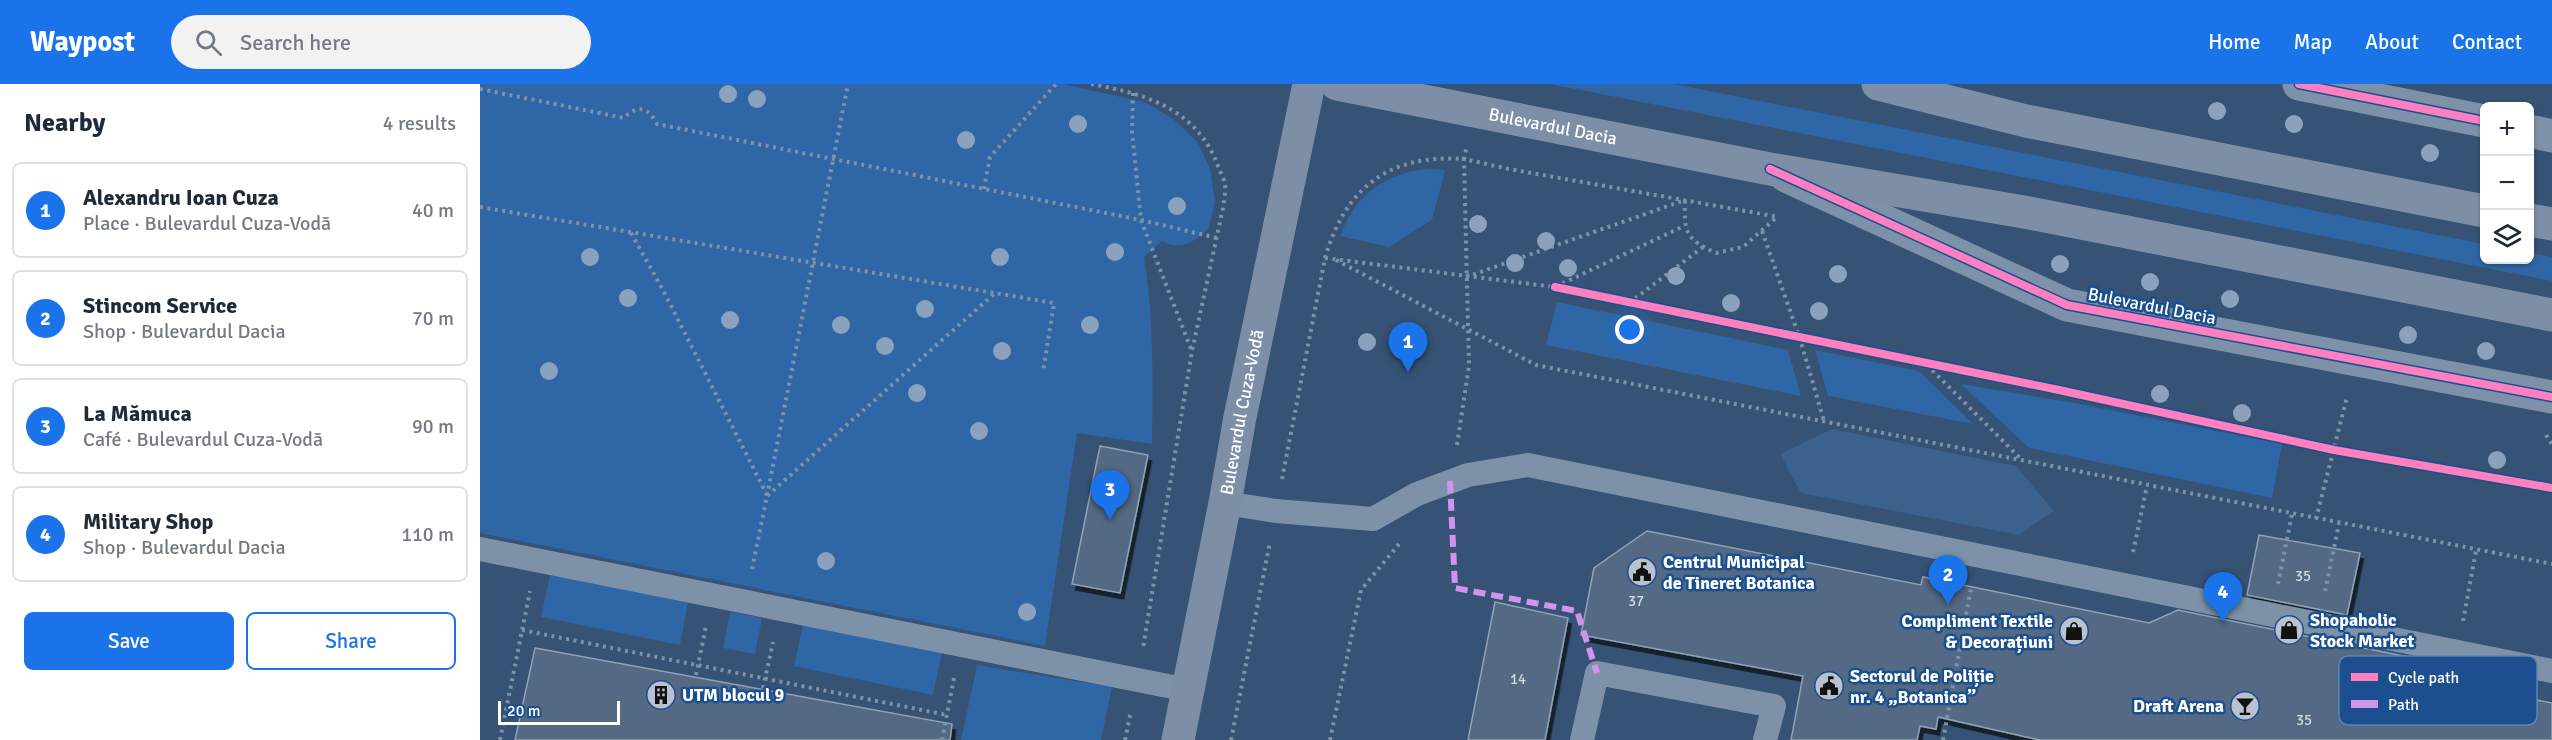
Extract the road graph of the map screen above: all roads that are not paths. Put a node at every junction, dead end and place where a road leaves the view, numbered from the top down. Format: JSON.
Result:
{"nodes":[{"id":1,"x":1309,"y":84,"type":"edge"},
{"id":2,"x":1337,"y":84,"type":"edge"},
{"id":3,"x":1878,"y":84,"type":"edge"},
{"id":4,"x":2299,"y":84,"type":"edge"},
{"id":5,"x":2480,"y":120,"type":"edge"},
{"id":6,"x":2534,"y":132,"type":"edge"},
{"id":7,"x":2552,"y":136,"type":"edge"},
{"id":8,"x":1770,"y":169,"type":"junction"},
{"id":9,"x":2480,"y":210,"type":"edge"},
{"id":10,"x":2534,"y":221,"type":"edge"},
{"id":11,"x":2552,"y":224,"type":"edge"},
{"id":12,"x":2552,"y":315,"type":"edge"},
{"id":13,"x":2552,"y":397,"type":"edge"},
{"id":14,"x":1225,"y":503,"type":"junction"},
{"id":15,"x":480,"y":549,"type":"edge"},
{"id":16,"x":2478,"y":656,"type":"edge"},
{"id":17,"x":2537,"y":668,"type":"edge"},
{"id":18,"x":2552,"y":671,"type":"edge"},
{"id":19,"x":1188,"y":690,"type":"junction"},
{"id":20,"x":1178,"y":740,"type":"edge"},
{"id":21,"x":1582,"y":740,"type":"edge"},
{"id":22,"x":1765,"y":740,"type":"edge"}],
"edges":[{"from":1,"to":14,"type":"main road","name":"Bulevardul Cuza-Vodă"},
{"from":2,"to":8,"type":"main road","name":"Bulevardul Dacia"},
{"from":3,"to":9,"type":"main road"},
{"from":4,"to":5,"type":"street"},
{"from":6,"to":7,"type":"street"},
{"from":8,"to":12,"type":"main road","name":"Bulevardul Dacia"},
{"from":8,"to":13,"type":"street","name":"Bulevardul Dacia"},
{"from":10,"to":11,"type":"main road"},
{"from":14,"to":16,"type":"lane"},
{"from":14,"to":19,"type":"main road","name":"Bulevardul Cuza-Vodă"},
{"from":15,"to":19,"type":"lane"},
{"from":17,"to":18,"type":"lane"},
{"from":19,"to":20,"type":"main road","name":"Bulevardul Cuza-Vodă"},
{"from":21,"to":22,"type":"lane"}]}
